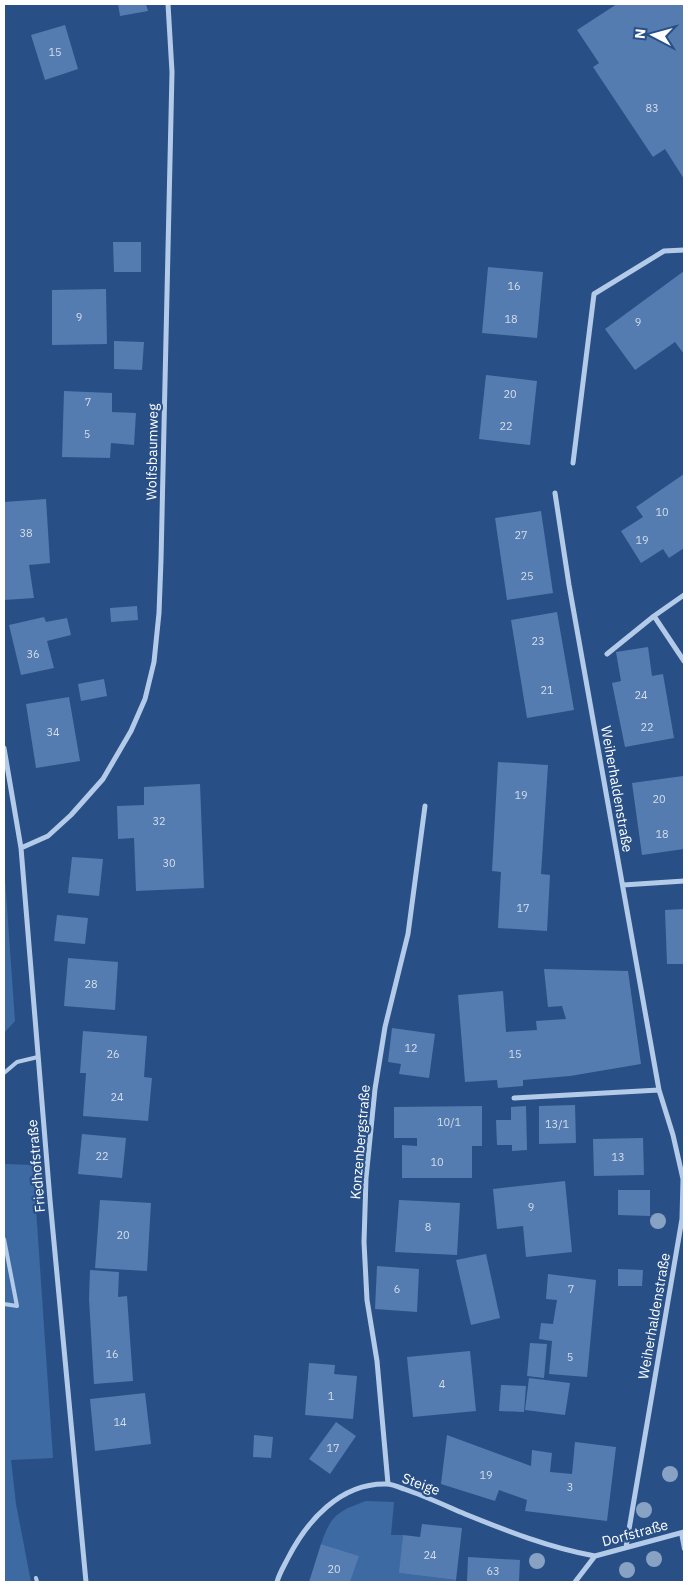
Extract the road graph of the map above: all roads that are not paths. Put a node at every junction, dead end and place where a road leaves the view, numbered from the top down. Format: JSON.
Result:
{"nodes":[{"id":1,"x":168,"y":4,"type":"edge"},
{"id":2,"x":684,"y":250,"type":"edge"},
{"id":3,"x":573,"y":463,"type":"dead end"},
{"id":4,"x":555,"y":493,"type":"dead end"},
{"id":5,"x":684,"y":595,"type":"edge"},
{"id":6,"x":654,"y":616,"type":"junction"},
{"id":7,"x":607,"y":654,"type":"dead end"},
{"id":8,"x":684,"y":661,"type":"edge"},
{"id":9,"x":4,"y":748,"type":"edge"},
{"id":10,"x":425,"y":806,"type":"dead end"},
{"id":11,"x":21,"y":848,"type":"junction"},
{"id":12,"x":684,"y":881,"type":"edge"},
{"id":13,"x":623,"y":885,"type":"junction"},
{"id":14,"x":38,"y":1057,"type":"junction"},
{"id":15,"x":4,"y":1073,"type":"edge"},
{"id":16,"x":659,"y":1090,"type":"junction"},
{"id":17,"x":514,"y":1098,"type":"dead end"},
{"id":18,"x":4,"y":1239,"type":"edge"},
{"id":19,"x":4,"y":1304,"type":"edge"},
{"id":20,"x":388,"y":1484,"type":"junction"},
{"id":21,"x":682,"y":1532,"type":"edge"},
{"id":22,"x":626,"y":1547,"type":"junction"},
{"id":23,"x":684,"y":1549,"type":"edge"},
{"id":24,"x":595,"y":1556,"type":"junction"},
{"id":25,"x":86,"y":1582,"type":"edge"},
{"id":26,"x":277,"y":1582,"type":"edge"},
{"id":27,"x":575,"y":1582,"type":"edge"}],
"edges":[{"from":1,"to":11,"type":"street","name":"Wolfsbaumweg"},
{"from":2,"to":3,"type":"street"},
{"from":4,"to":13,"type":"street","name":"Weiherhaldenstraße"},
{"from":5,"to":6,"type":"street"},
{"from":6,"to":7,"type":"street"},
{"from":6,"to":8,"type":"street"},
{"from":9,"to":11,"type":"street","name":"Friedhofstraße"},
{"from":10,"to":20,"type":"street","name":"Konzenbergstraße"},
{"from":11,"to":14,"type":"street","name":"Friedhofstraße"},
{"from":12,"to":13,"type":"street"},
{"from":13,"to":16,"type":"street","name":"Weiherhaldenstraße"},
{"from":14,"to":15,"type":"lane"},
{"from":14,"to":25,"type":"street","name":"Friedhofstraße"},
{"from":16,"to":17,"type":"street"},
{"from":16,"to":22,"type":"street","name":"Weiherhaldenstraße"},
{"from":18,"to":19,"type":"lane"},
{"from":20,"to":24,"type":"street","name":"Steige"},
{"from":20,"to":26,"type":"street","name":"Steige"},
{"from":21,"to":22,"type":"street","name":"Dorfstraße"},
{"from":21,"to":23,"type":"lane"},
{"from":22,"to":24,"type":"street","name":"Dorfstraße"},
{"from":24,"to":27,"type":"street","name":"Dorfstraße"}]}
